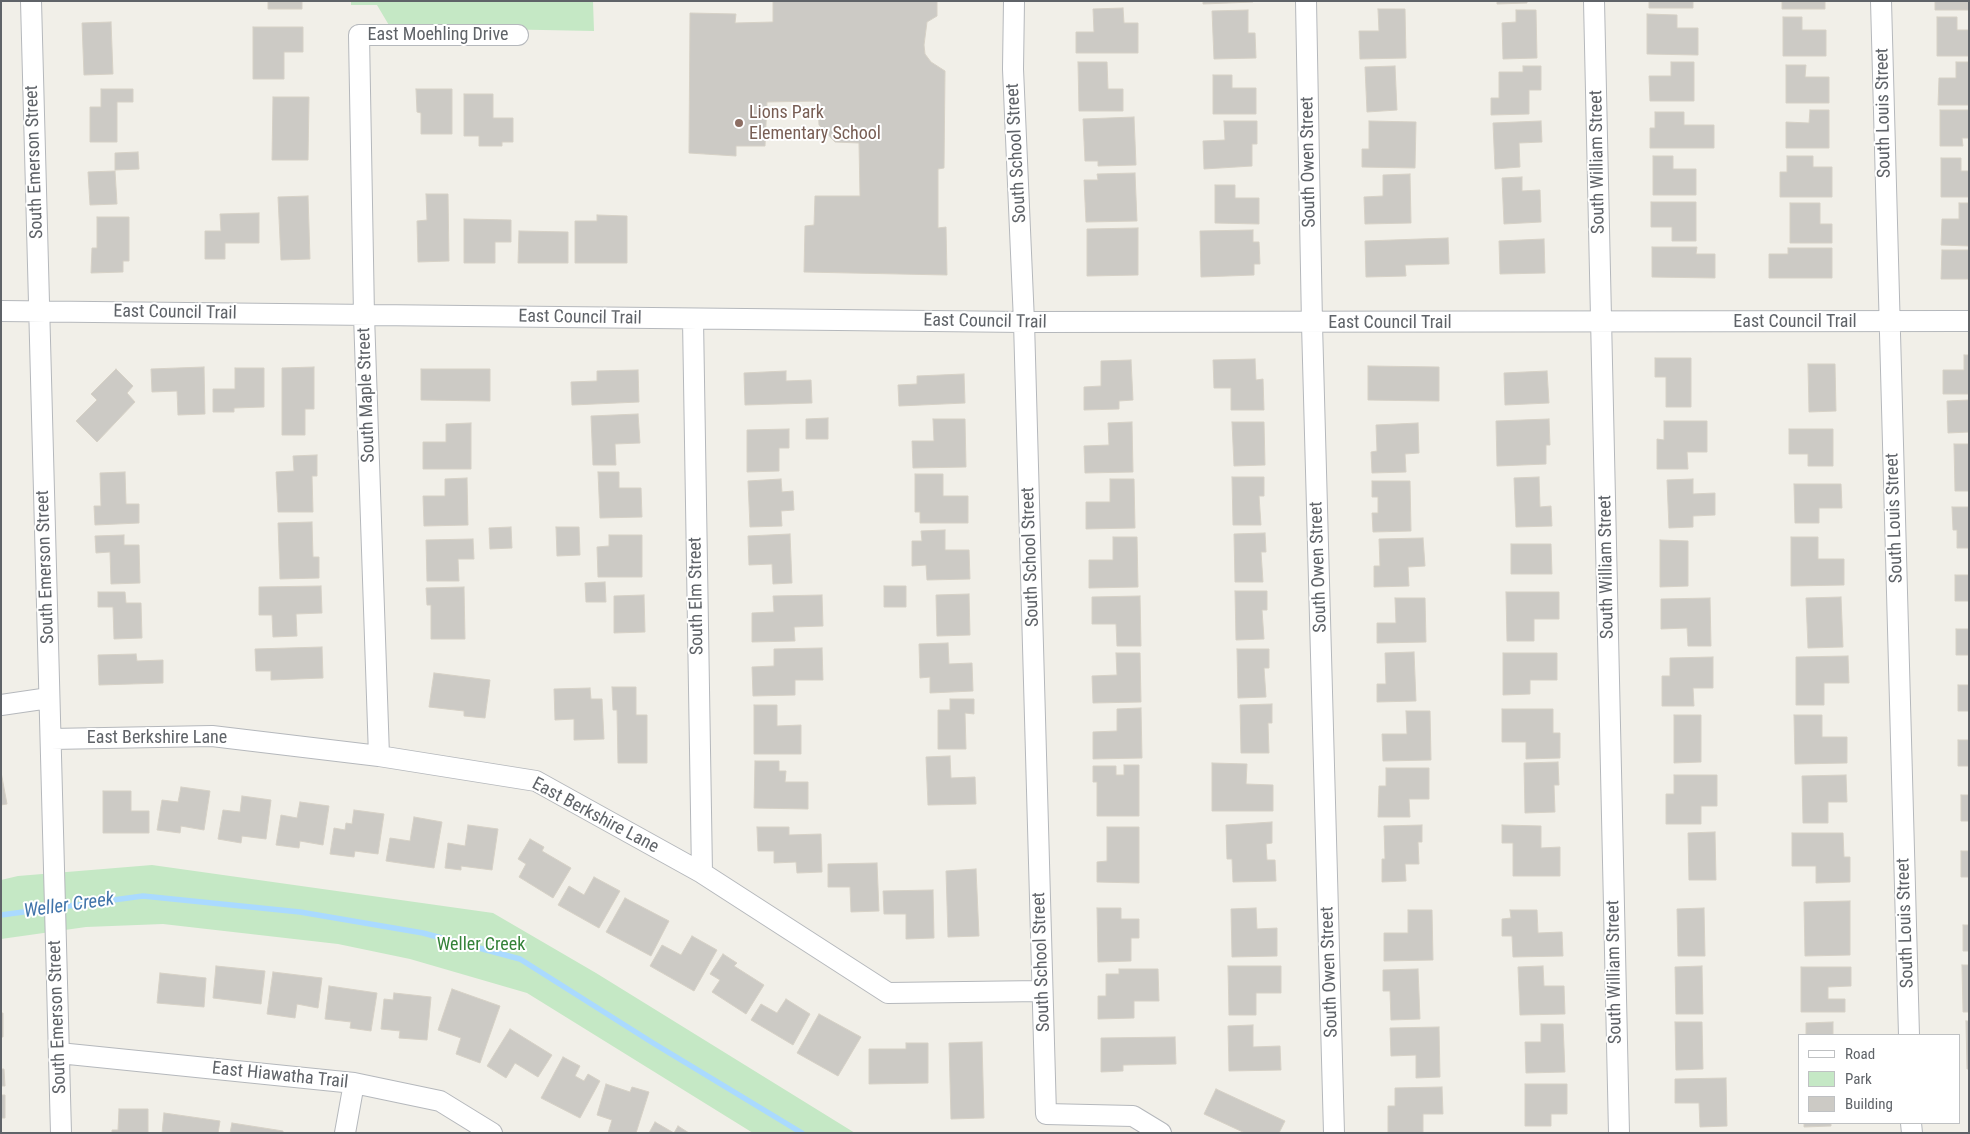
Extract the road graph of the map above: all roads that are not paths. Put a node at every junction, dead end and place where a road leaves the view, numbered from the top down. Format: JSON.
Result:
{"nodes":[{"id":1,"x":31,"y":1,"type":"edge"},
{"id":2,"x":1014,"y":1,"type":"edge"},
{"id":3,"x":1306,"y":1,"type":"edge"},
{"id":4,"x":1594,"y":1,"type":"edge"},
{"id":5,"x":1881,"y":1,"type":"edge"},
{"id":6,"x":359,"y":35,"type":"joint"},
{"id":7,"x":518,"y":36,"type":"dead end"},
{"id":8,"x":1,"y":311,"type":"edge"},
{"id":9,"x":39,"y":312,"type":"junction"},
{"id":10,"x":364,"y":315,"type":"junction"},
{"id":11,"x":693,"y":319,"type":"junction"},
{"id":12,"x":1889,"y":321,"type":"junction"},
{"id":13,"x":1969,"y":321,"type":"edge"},
{"id":14,"x":1024,"y":322,"type":"junction"},
{"id":15,"x":1601,"y":322,"type":"junction"},
{"id":16,"x":1312,"y":324,"type":"junction"},
{"id":17,"x":49,"y":698,"type":"junction"},
{"id":18,"x":1,"y":705,"type":"edge"},
{"id":19,"x":51,"y":739,"type":"junction"},
{"id":20,"x":379,"y":756,"type":"junction"},
{"id":21,"x":702,"y":873,"type":"junction"},
{"id":22,"x":1042,"y":991,"type":"junction"},
{"id":23,"x":1909,"y":1034,"type":"edge"},
{"id":24,"x":59,"y":1052,"type":"junction"},
{"id":25,"x":354,"y":1083,"type":"junction"},
{"id":26,"x":61,"y":1133,"type":"edge"},
{"id":27,"x":345,"y":1133,"type":"edge"},
{"id":28,"x":492,"y":1133,"type":"edge"},
{"id":29,"x":1161,"y":1133,"type":"edge"},
{"id":30,"x":1334,"y":1133,"type":"edge"},
{"id":31,"x":1619,"y":1133,"type":"edge"}],
"edges":[{"from":1,"to":9,"type":"street","name":"South Emerson Street"},
{"from":2,"to":14,"type":"street","name":"South School Street"},
{"from":3,"to":16,"type":"street","name":"South Owen Street"},
{"from":4,"to":15,"type":"street","name":"South William Street"},
{"from":5,"to":12,"type":"street","name":"South Louis Street"},
{"from":6,"to":7,"type":"street","name":"East Moehling Drive"},
{"from":6,"to":10,"type":"street","name":"South Maple Street"},
{"from":8,"to":9,"type":"street","name":"East Council Trail"},
{"from":9,"to":10,"type":"street","name":"East Council Trail"},
{"from":9,"to":17,"type":"street","name":"South Emerson Street"},
{"from":10,"to":11,"type":"street","name":"East Council Trail"},
{"from":10,"to":20,"type":"street","name":"South Maple Street"},
{"from":11,"to":14,"type":"street","name":"East Council Trail"},
{"from":11,"to":21,"type":"street","name":"South Elm Street"},
{"from":12,"to":13,"type":"street","name":"East Council Trail"},
{"from":12,"to":15,"type":"street","name":"East Council Trail"},
{"from":12,"to":23,"type":"street","name":"South Louis Street"},
{"from":14,"to":16,"type":"street","name":"East Council Trail"},
{"from":14,"to":22,"type":"street","name":"South School Street"},
{"from":15,"to":16,"type":"street","name":"East Council Trail"},
{"from":15,"to":31,"type":"street","name":"South William Street"},
{"from":16,"to":30,"type":"street","name":"South Owen Street"},
{"from":17,"to":18,"type":"street"},
{"from":17,"to":19,"type":"street","name":"South Emerson Street"},
{"from":19,"to":20,"type":"street","name":"East Berkshire Lane"},
{"from":19,"to":24,"type":"street","name":"South Emerson Street"},
{"from":20,"to":21,"type":"street","name":"East Berkshire Lane"},
{"from":21,"to":22,"type":"street","name":"East Berkshire Lane"},
{"from":22,"to":29,"type":"street","name":"South School Street"},
{"from":24,"to":25,"type":"street","name":"East Hiawatha Trail"},
{"from":24,"to":26,"type":"street","name":"South Emerson Street"},
{"from":25,"to":27,"type":"street"},
{"from":25,"to":28,"type":"street","name":"East Hiawatha Trail"}]}
